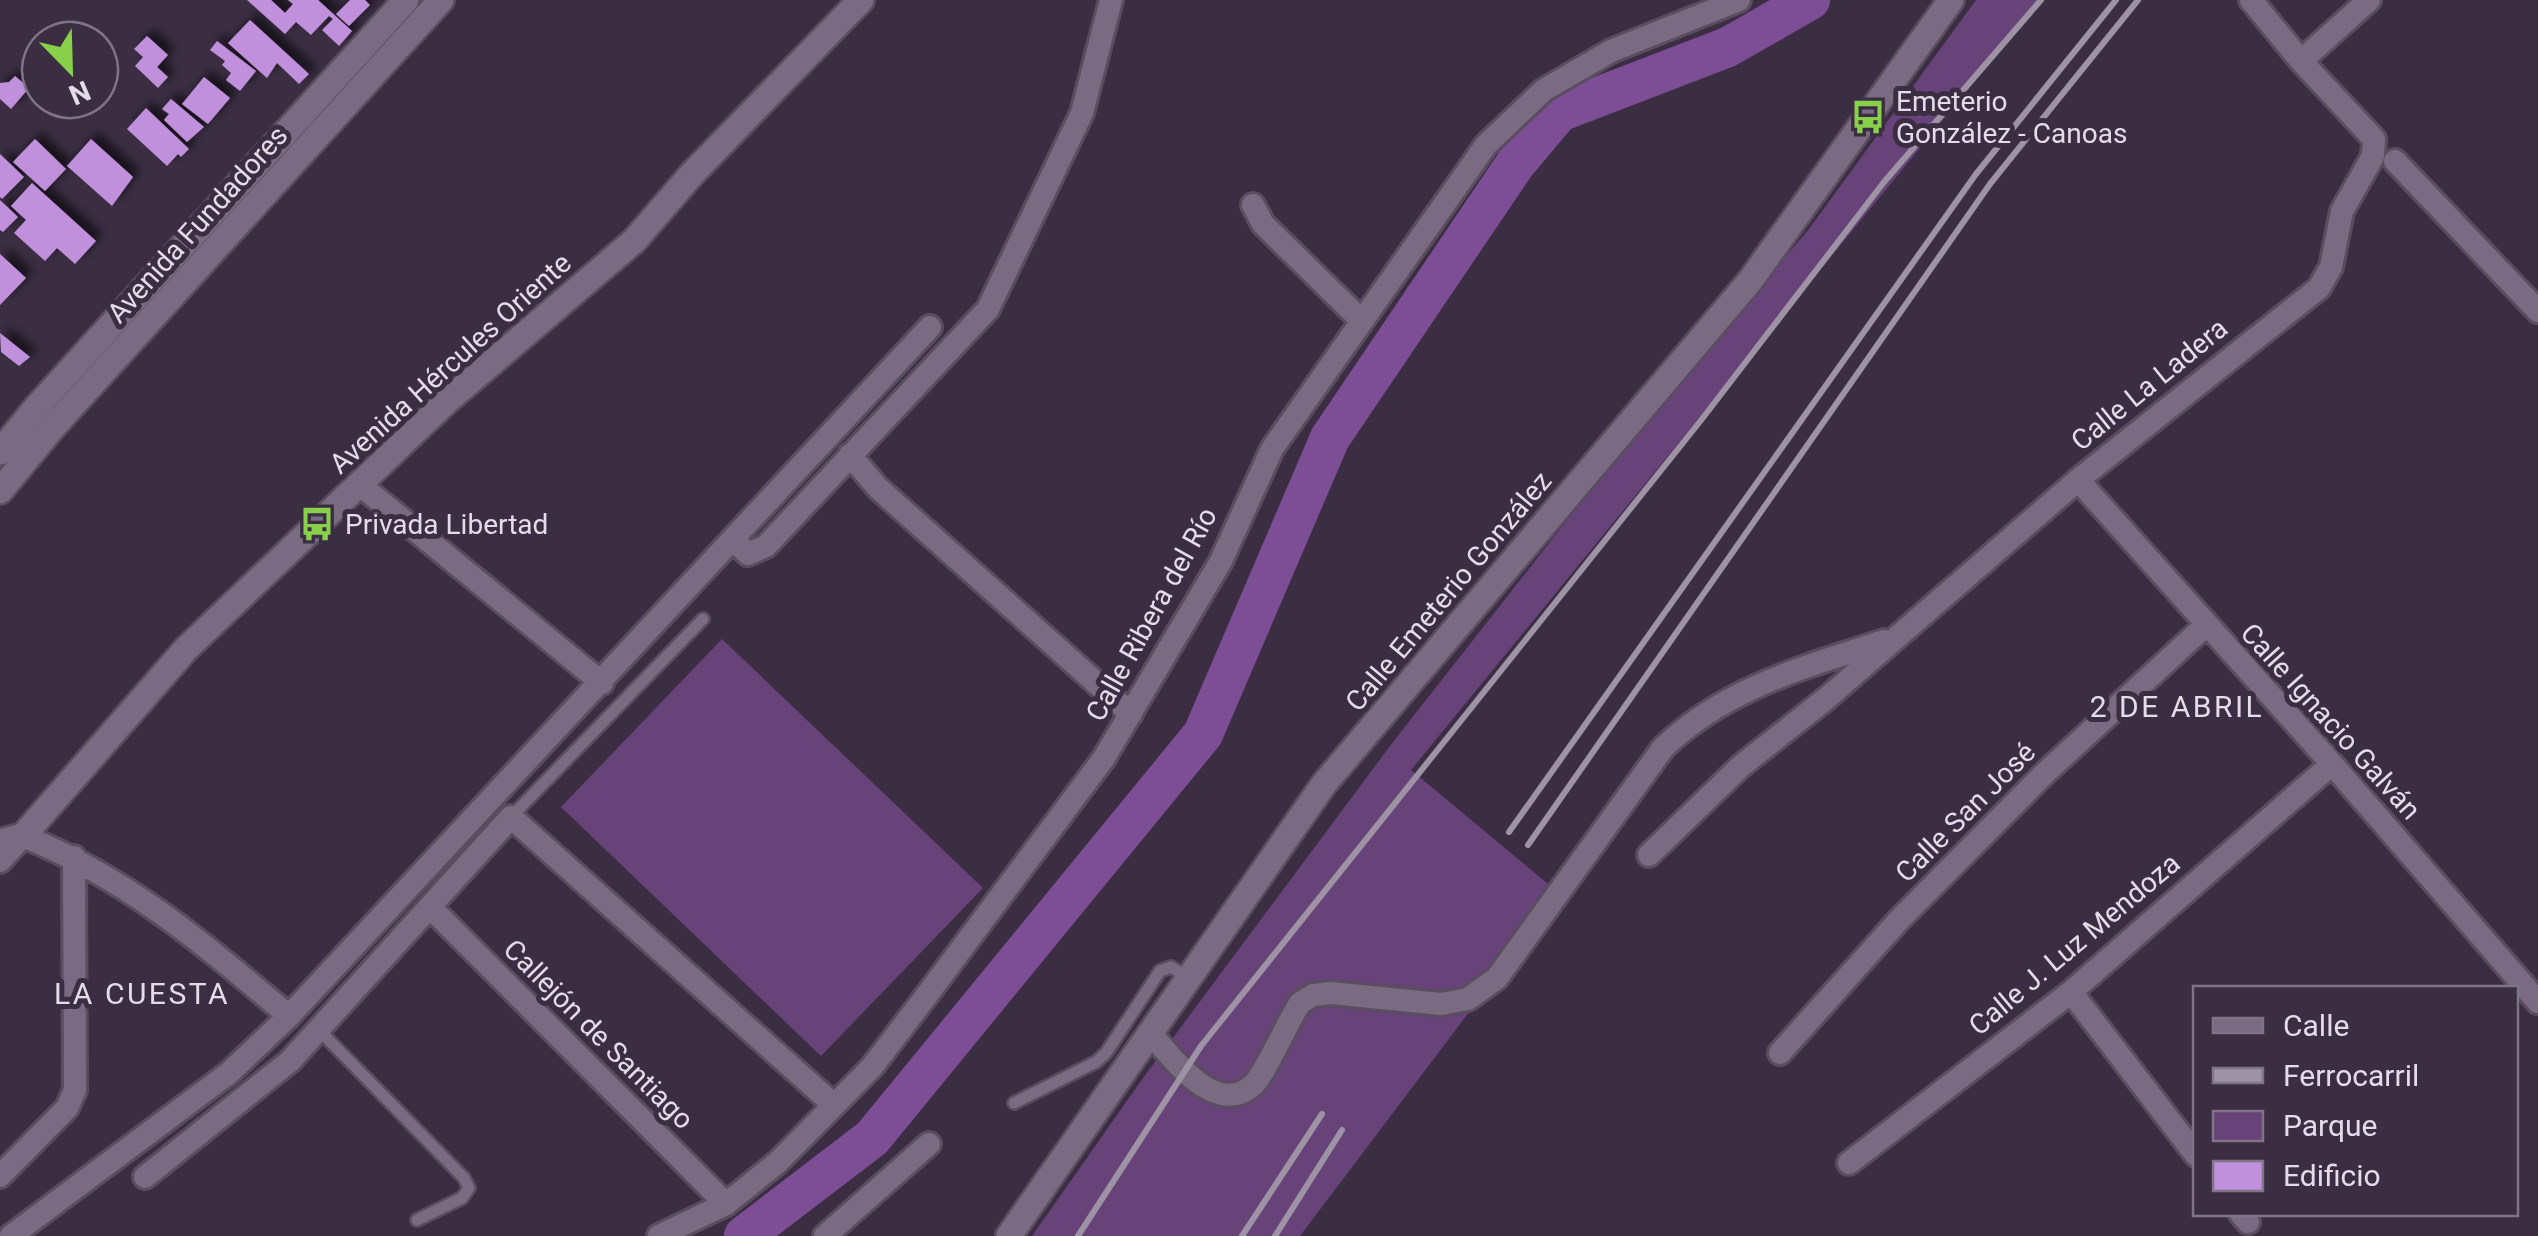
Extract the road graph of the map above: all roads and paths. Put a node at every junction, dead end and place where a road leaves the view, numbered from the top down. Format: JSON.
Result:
{"nodes":[{"id":1,"x":406,"y":0,"type":"edge"},
{"id":2,"x":441,"y":0,"type":"edge"},
{"id":3,"x":861,"y":0,"type":"edge"},
{"id":4,"x":1110,"y":0,"type":"edge"},
{"id":5,"x":1951,"y":0,"type":"edge"},
{"id":6,"x":2250,"y":0,"type":"edge"},
{"id":7,"x":2369,"y":0,"type":"edge"},
{"id":8,"x":1727,"y":2,"type":"edge"},
{"id":9,"x":2301,"y":60,"type":"junction"},
{"id":10,"x":2396,"y":162,"type":"dead end"},
{"id":11,"x":1252,"y":205,"type":"dead end"},
{"id":12,"x":2538,"y":311,"type":"edge"},
{"id":13,"x":1362,"y":322,"type":"junction"},
{"id":14,"x":930,"y":327,"type":"dead end"},
{"id":15,"x":0,"y":452,"type":"edge"},
{"id":16,"x":850,"y":455,"type":"junction"},
{"id":17,"x":2078,"y":480,"type":"junction"},
{"id":18,"x":359,"y":484,"type":"junction"},
{"id":19,"x":0,"y":491,"type":"edge"},
{"id":20,"x":733,"y":540,"type":"junction"},
{"id":21,"x":703,"y":618,"type":"dead end"},
{"id":22,"x":2206,"y":626,"type":"junction"},
{"id":23,"x":1897,"y":637,"type":"junction"},
{"id":24,"x":602,"y":683,"type":"junction"},
{"id":25,"x":1131,"y":714,"type":"junction"},
{"id":26,"x":2332,"y":764,"type":"junction"},
{"id":27,"x":511,"y":817,"type":"junction"},
{"id":28,"x":11,"y":839,"type":"edge"},
{"id":29,"x":1649,"y":855,"type":"dead end"},
{"id":30,"x":74,"y":857,"type":"junction"},
{"id":31,"x":0,"y":861,"type":"edge"},
{"id":32,"x":430,"y":907,"type":"junction"},
{"id":33,"x":1190,"y":980,"type":"junction"},
{"id":34,"x":2071,"y":992,"type":"junction"},
{"id":35,"x":2538,"y":1002,"type":"edge"},
{"id":36,"x":289,"y":1016,"type":"junction"},
{"id":37,"x":319,"y":1030,"type":"junction"},
{"id":38,"x":1152,"y":1035,"type":"junction"},
{"id":39,"x":1780,"y":1054,"type":"dead end"},
{"id":40,"x":1014,"y":1103,"type":"dead end"},
{"id":41,"x":834,"y":1105,"type":"junction"},
{"id":42,"x":928,"y":1144,"type":"dead end"},
{"id":43,"x":2193,"y":1151,"type":"edge"},
{"id":44,"x":1850,"y":1163,"type":"dead end"},
{"id":45,"x":0,"y":1176,"type":"edge"},
{"id":46,"x":145,"y":1176,"type":"dead end"},
{"id":47,"x":726,"y":1204,"type":"junction"},
{"id":48,"x":417,"y":1220,"type":"dead end"},
{"id":49,"x":12,"y":1236,"type":"edge"},
{"id":50,"x":659,"y":1236,"type":"edge"},
{"id":51,"x":825,"y":1236,"type":"edge"},
{"id":52,"x":1009,"y":1236,"type":"edge"}],
"edges":[{"from":1,"to":15,"type":"street","name":"Avenida Fundadores"},
{"from":2,"to":19,"type":"street","name":"Avenida Fundadores"},
{"from":3,"to":18,"type":"street","name":"Avenida Hércules Oriente"},
{"from":4,"to":16,"type":"street"},
{"from":5,"to":33,"type":"street","name":"Calle Emeterio González"},
{"from":6,"to":9,"type":"street"},
{"from":7,"to":9,"type":"street"},
{"from":8,"to":13,"type":"street","name":"Calle Ribera del Río"},
{"from":9,"to":17,"type":"street","name":"Calle La Ladera"},
{"from":10,"to":12,"type":"street"},
{"from":11,"to":13,"type":"street"},
{"from":13,"to":25,"type":"street","name":"Calle Ribera del Río"},
{"from":14,"to":20,"type":"street"},
{"from":16,"to":20,"type":"street"},
{"from":16,"to":25,"type":"street"},
{"from":17,"to":22,"type":"street","name":"Calle Ignacio Galván"},
{"from":17,"to":23,"type":"street","name":"Calle La Ladera"},
{"from":18,"to":24,"type":"street"},
{"from":18,"to":28,"type":"street","name":"Avenida Hércules Oriente"},
{"from":20,"to":24,"type":"street"},
{"from":21,"to":27,"type":"lane"},
{"from":22,"to":26,"type":"street","name":"Calle Ignacio Galván"},
{"from":22,"to":39,"type":"street","name":"Calle San José"},
{"from":23,"to":29,"type":"street","name":"Calle La Ladera"},
{"from":23,"to":38,"type":"street","name":"Calle La Ladera"},
{"from":24,"to":36,"type":"street"},
{"from":25,"to":41,"type":"street","name":"Calle Ribera del Río"},
{"from":26,"to":34,"type":"street","name":"Calle J. Luz Mendoza"},
{"from":26,"to":35,"type":"street","name":"Calle Ignacio Galván"},
{"from":27,"to":32,"type":"street"},
{"from":27,"to":41,"type":"street"},
{"from":28,"to":30,"type":"street"},
{"from":28,"to":31,"type":"street","name":"Avenida Hércules Oriente"},
{"from":30,"to":36,"type":"street"},
{"from":30,"to":45,"type":"street"},
{"from":32,"to":37,"type":"street"},
{"from":32,"to":47,"type":"street","name":"Callejón de Santiago"},
{"from":33,"to":38,"type":"street","name":"Calle Emeterio González"},
{"from":33,"to":40,"type":"lane"},
{"from":34,"to":43,"type":"street"},
{"from":34,"to":44,"type":"street","name":"Calle J. Luz Mendoza"},
{"from":36,"to":49,"type":"street"},
{"from":37,"to":46,"type":"street"},
{"from":37,"to":48,"type":"lane"},
{"from":38,"to":52,"type":"street","name":"Calle Emeterio González"},
{"from":41,"to":47,"type":"street","name":"Calle Ribera del Río"},
{"from":42,"to":51,"type":"street"},
{"from":47,"to":50,"type":"street","name":"Calle Ribera del Río"}]}
